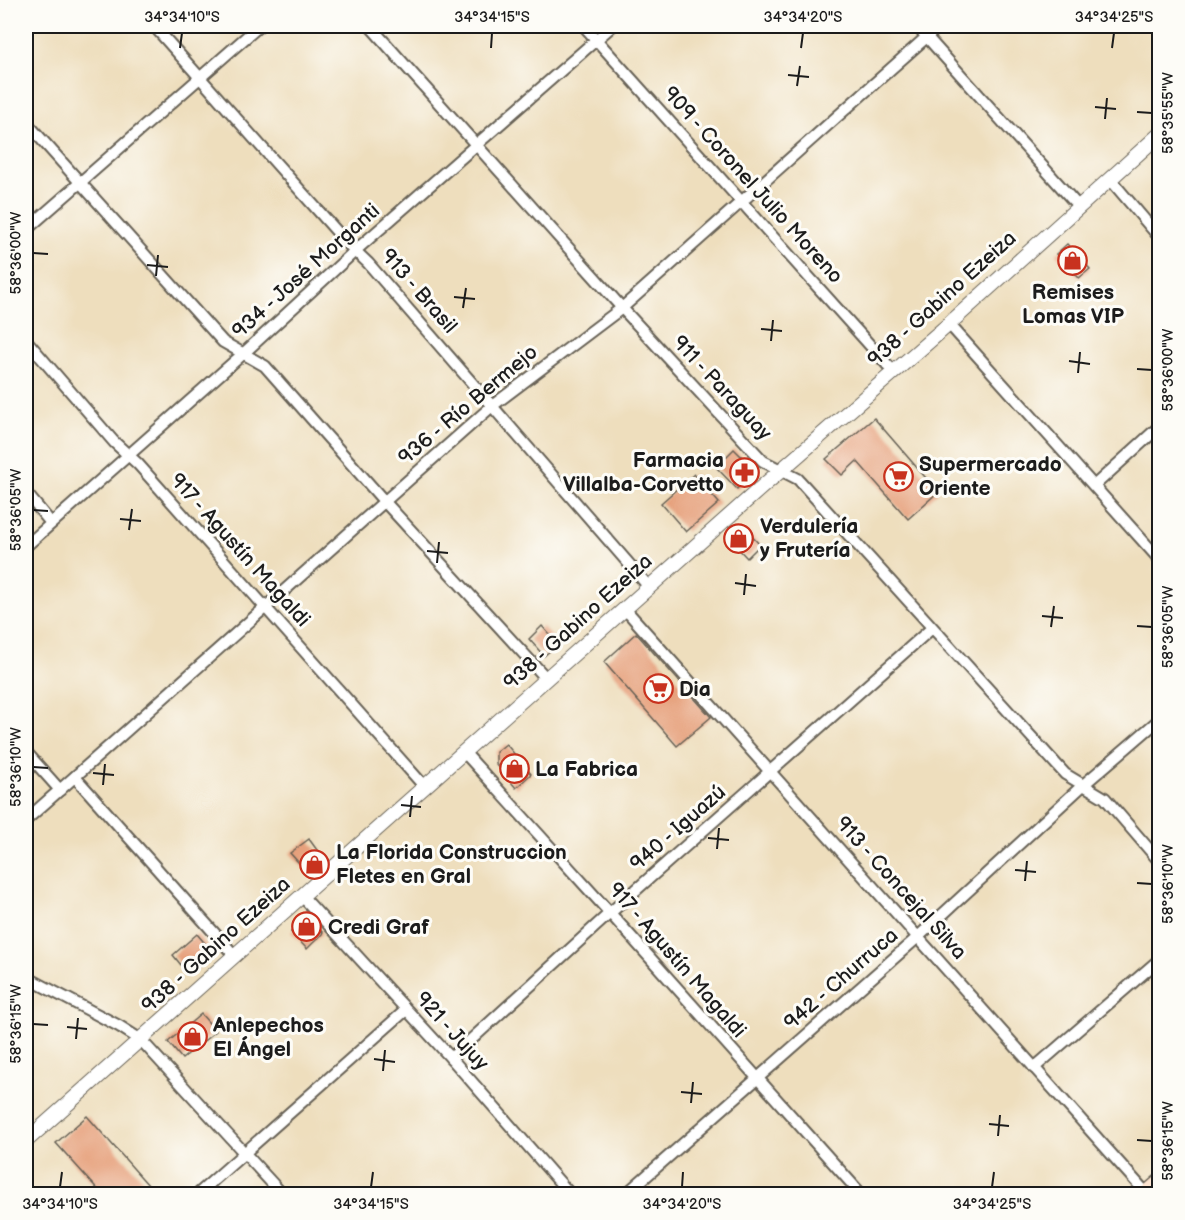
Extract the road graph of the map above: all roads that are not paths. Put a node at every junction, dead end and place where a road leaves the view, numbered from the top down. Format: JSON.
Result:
{"nodes":[{"id":1,"x":154,"y":26,"type":"edge"},
{"id":2,"x":259,"y":26,"type":"edge"},
{"id":3,"x":370,"y":26,"type":"edge"},
{"id":4,"x":584,"y":26,"type":"edge"},
{"id":5,"x":612,"y":26,"type":"edge"},
{"id":6,"x":917,"y":26,"type":"edge"},
{"id":7,"x":939,"y":26,"type":"edge"},
{"id":8,"x":927,"y":36,"type":"junction"},
{"id":9,"x":597,"y":39,"type":"junction"},
{"id":10,"x":200,"y":78,"type":"junction"},
{"id":11,"x":26,"y":123,"type":"edge"},
{"id":12,"x":1160,"y":134,"type":"edge"},
{"id":13,"x":477,"y":146,"type":"junction"},
{"id":14,"x":1110,"y":179,"type":"junction"},
{"id":15,"x":80,"y":183,"type":"junction"},
{"id":16,"x":742,"y":202,"type":"junction"},
{"id":17,"x":1078,"y":206,"type":"junction"},
{"id":18,"x":26,"y":230,"type":"edge"},
{"id":19,"x":1160,"y":238,"type":"edge"},
{"id":20,"x":356,"y":250,"type":"junction"},
{"id":21,"x":622,"y":308,"type":"junction"},
{"id":22,"x":949,"y":324,"type":"junction"},
{"id":23,"x":26,"y":340,"type":"edge"},
{"id":24,"x":244,"y":353,"type":"junction"},
{"id":25,"x":893,"y":371,"type":"junction"},
{"id":26,"x":492,"y":406,"type":"junction"},
{"id":27,"x":1160,"y":426,"type":"edge"},
{"id":28,"x":129,"y":456,"type":"junction"},
{"id":29,"x":781,"y":470,"type":"junction"},
{"id":30,"x":1095,"y":485,"type":"junction"},
{"id":31,"x":26,"y":493,"type":"edge"},
{"id":32,"x":384,"y":501,"type":"junction"},
{"id":33,"x":51,"y":523,"type":"junction"},
{"id":34,"x":26,"y":546,"type":"edge"},
{"id":35,"x":1160,"y":560,"type":"edge"},
{"id":36,"x":649,"y":587,"type":"junction"},
{"id":37,"x":266,"y":607,"type":"junction"},
{"id":38,"x":625,"y":609,"type":"junction"},
{"id":39,"x":932,"y":628,"type":"junction"},
{"id":40,"x":546,"y":678,"type":"junction"},
{"id":41,"x":1160,"y":719,"type":"edge"},
{"id":42,"x":26,"y":752,"type":"edge"},
{"id":43,"x":464,"y":752,"type":"junction"},
{"id":44,"x":771,"y":771,"type":"junction"},
{"id":45,"x":75,"y":777,"type":"junction"},
{"id":46,"x":424,"y":786,"type":"junction"},
{"id":47,"x":1082,"y":786,"type":"junction"},
{"id":48,"x":60,"y":790,"type":"junction"},
{"id":49,"x":26,"y":820,"type":"edge"},
{"id":50,"x":1160,"y":862,"type":"edge"},
{"id":51,"x":302,"y":896,"type":"junction"},
{"id":52,"x":610,"y":913,"type":"junction"},
{"id":53,"x":918,"y":937,"type":"junction"},
{"id":54,"x":234,"y":955,"type":"junction"},
{"id":55,"x":1160,"y":959,"type":"edge"},
{"id":56,"x":26,"y":977,"type":"edge"},
{"id":57,"x":406,"y":1010,"type":"junction"},
{"id":58,"x":141,"y":1040,"type":"junction"},
{"id":59,"x":451,"y":1058,"type":"junction"},
{"id":60,"x":1034,"y":1068,"type":"junction"},
{"id":61,"x":757,"y":1080,"type":"junction"},
{"id":62,"x":26,"y":1141,"type":"edge"},
{"id":63,"x":245,"y":1153,"type":"junction"},
{"id":64,"x":1160,"y":1182,"type":"edge"},
{"id":65,"x":198,"y":1194,"type":"edge"},
{"id":66,"x":282,"y":1194,"type":"edge"},
{"id":67,"x":570,"y":1194,"type":"edge"},
{"id":68,"x":626,"y":1194,"type":"edge"},
{"id":69,"x":861,"y":1194,"type":"edge"},
{"id":70,"x":1146,"y":1194,"type":"edge"}],
"edges":[{"from":1,"to":10,"type":"street","name":"913 - Brasil"},
{"from":2,"to":10,"type":"street"},
{"from":3,"to":13,"type":"street","name":"911 - Paraguay"},
{"from":4,"to":9,"type":"street","name":"909 - Coronel Julio Moreno"},
{"from":5,"to":9,"type":"street","name":"934 - José Morganti"},
{"from":6,"to":8,"type":"street"},
{"from":7,"to":8,"type":"street","name":"936 - Río Bermejo"},
{"from":8,"to":16,"type":"street","name":"936 - Río Bermejo"},
{"from":8,"to":17,"type":"street"},
{"from":9,"to":13,"type":"street","name":"934 - José Morganti"},
{"from":9,"to":16,"type":"street","name":"909 - Coronel Julio Moreno"},
{"from":10,"to":15,"type":"street"},
{"from":10,"to":20,"type":"street","name":"913 - Brasil"},
{"from":11,"to":15,"type":"street"},
{"from":12,"to":14,"type":"street","name":"938 - Gabino Ezeiza"},
{"from":13,"to":20,"type":"street","name":"934 - José Morganti"},
{"from":13,"to":21,"type":"street","name":"911 - Paraguay"},
{"from":14,"to":17,"type":"street","name":"938 - Gabino Ezeiza"},
{"from":14,"to":19,"type":"street"},
{"from":15,"to":18,"type":"street"},
{"from":15,"to":24,"type":"street"},
{"from":16,"to":21,"type":"street","name":"936 - Río Bermejo"},
{"from":16,"to":25,"type":"street","name":"909 - Coronel Julio Moreno"},
{"from":17,"to":22,"type":"street","name":"938 - Gabino Ezeiza"},
{"from":20,"to":24,"type":"street","name":"934 - José Morganti"},
{"from":20,"to":26,"type":"street","name":"913 - Brasil"},
{"from":21,"to":26,"type":"street","name":"936 - Río Bermejo"},
{"from":21,"to":29,"type":"street","name":"911 - Paraguay"},
{"from":22,"to":25,"type":"street","name":"938 - Gabino Ezeiza"},
{"from":22,"to":30,"type":"street"},
{"from":23,"to":28,"type":"street","name":"917 - Agustín Magaldi"},
{"from":24,"to":28,"type":"street","name":"934 - José Morganti"},
{"from":24,"to":32,"type":"street"},
{"from":25,"to":29,"type":"street","name":"938 - Gabino Ezeiza"},
{"from":26,"to":32,"type":"street","name":"936 - Río Bermejo"},
{"from":26,"to":36,"type":"street","name":"913 - Brasil"},
{"from":27,"to":30,"type":"street"},
{"from":28,"to":33,"type":"street","name":"934 - José Morganti"},
{"from":28,"to":37,"type":"street","name":"917 - Agustín Magaldi"},
{"from":29,"to":36,"type":"street","name":"938 - Gabino Ezeiza"},
{"from":29,"to":39,"type":"street","name":"911 - Paraguay"},
{"from":30,"to":35,"type":"street"},
{"from":31,"to":33,"type":"street"},
{"from":32,"to":37,"type":"street","name":"936 - Río Bermejo"},
{"from":32,"to":40,"type":"street"},
{"from":33,"to":34,"type":"street","name":"934 - José Morganti"},
{"from":36,"to":38,"type":"street","name":"938 - Gabino Ezeiza"},
{"from":37,"to":45,"type":"street","name":"936 - Río Bermejo"},
{"from":37,"to":46,"type":"street","name":"917 - Agustín Magaldi"},
{"from":38,"to":40,"type":"street","name":"938 - Gabino Ezeiza"},
{"from":38,"to":44,"type":"street","name":"913 - Concejal Silva"},
{"from":39,"to":44,"type":"street","name":"940 - Iguazú"},
{"from":39,"to":47,"type":"street","name":"911 - Paraguay"},
{"from":40,"to":43,"type":"street","name":"938 - Gabino Ezeiza"},
{"from":41,"to":47,"type":"street","name":"942 - Churruca"},
{"from":42,"to":48,"type":"street"},
{"from":43,"to":46,"type":"street","name":"938 - Gabino Ezeiza"},
{"from":43,"to":52,"type":"street","name":"917 - Agustín Magaldi"},
{"from":44,"to":52,"type":"street","name":"940 - Iguazú"},
{"from":44,"to":53,"type":"street","name":"913 - Concejal Silva"},
{"from":45,"to":48,"type":"street","name":"936 - Río Bermejo"},
{"from":45,"to":54,"type":"street"},
{"from":46,"to":51,"type":"street","name":"938 - Gabino Ezeiza"},
{"from":47,"to":50,"type":"street","name":"911 - Paraguay"},
{"from":47,"to":53,"type":"street","name":"942 - Churruca"},
{"from":48,"to":49,"type":"street","name":"936 - Río Bermejo"},
{"from":51,"to":54,"type":"street","name":"938 - Gabino Ezeiza"},
{"from":51,"to":57,"type":"street","name":"921 - Jujuy"},
{"from":52,"to":59,"type":"street","name":"940 - Iguazú"},
{"from":52,"to":61,"type":"street","name":"917 - Agustín Magaldi"},
{"from":53,"to":60,"type":"street","name":"913 - Concejal Silva"},
{"from":53,"to":61,"type":"street","name":"942 - Churruca"},
{"from":54,"to":58,"type":"street","name":"938 - Gabino Ezeiza"},
{"from":55,"to":60,"type":"street"},
{"from":56,"to":58,"type":"street"},
{"from":57,"to":59,"type":"street","name":"921 - Jujuy"},
{"from":57,"to":63,"type":"street"},
{"from":58,"to":62,"type":"street","name":"938 - Gabino Ezeiza"},
{"from":58,"to":63,"type":"street"},
{"from":59,"to":67,"type":"street","name":"921 - Jujuy"},
{"from":60,"to":70,"type":"street","name":"913 - Concejal Silva"},
{"from":61,"to":68,"type":"street","name":"942 - Churruca"},
{"from":61,"to":69,"type":"street","name":"917 - Agustín Magaldi"},
{"from":63,"to":65,"type":"street"},
{"from":63,"to":66,"type":"street"},
{"from":64,"to":70,"type":"main road"}]}
